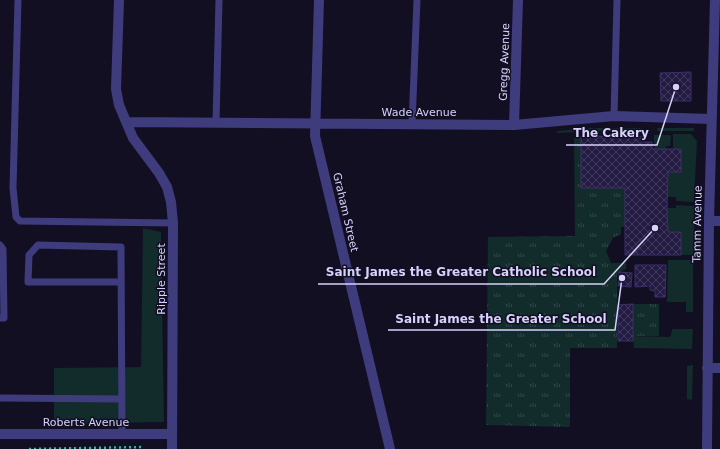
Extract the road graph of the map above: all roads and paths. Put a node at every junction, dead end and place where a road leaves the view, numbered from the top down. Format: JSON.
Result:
{"nodes":[{"id":1,"x":18,"y":0,"type":"edge"},
{"id":2,"x":119,"y":0,"type":"edge"},
{"id":3,"x":219,"y":0,"type":"edge"},
{"id":4,"x":319,"y":0,"type":"edge"},
{"id":5,"x":417,"y":0,"type":"edge"},
{"id":6,"x":518,"y":0,"type":"edge"},
{"id":7,"x":617,"y":0,"type":"edge"},
{"id":8,"x":715,"y":0,"type":"edge"},
{"id":9,"x":614,"y":116,"type":"junction"},
{"id":10,"x":711,"y":119,"type":"junction"},
{"id":11,"x":126,"y":122,"type":"junction"},
{"id":12,"x":216,"y":123,"type":"junction"},
{"id":13,"x":315,"y":124,"type":"junction"},
{"id":14,"x":412,"y":124,"type":"junction"},
{"id":15,"x":514,"y":125,"type":"junction"},
{"id":16,"x":709,"y":221,"type":"junction"},
{"id":17,"x":720,"y":221,"type":"edge"},
{"id":18,"x":173,"y":223,"type":"junction"},
{"id":19,"x":0,"y":245,"type":"edge"},
{"id":20,"x":2,"y":255,"type":"edge"},
{"id":21,"x":121,"y":282,"type":"junction"},
{"id":22,"x":2,"y":286,"type":"edge"},
{"id":23,"x":0,"y":318,"type":"edge"},
{"id":24,"x":707,"y":368,"type":"junction"},
{"id":25,"x":720,"y":368,"type":"edge"},
{"id":26,"x":0,"y":398,"type":"edge"},
{"id":27,"x":122,"y":399,"type":"junction"},
{"id":28,"x":0,"y":434,"type":"edge"},
{"id":29,"x":122,"y":434,"type":"junction"},
{"id":30,"x":172,"y":434,"type":"junction"},
{"id":31,"x":150,"y":447,"type":"dead end"},
{"id":32,"x":29,"y":449,"type":"edge"},
{"id":33,"x":172,"y":449,"type":"edge"},
{"id":34,"x":390,"y":449,"type":"edge"},
{"id":35,"x":707,"y":449,"type":"edge"}],
"edges":[{"from":1,"to":18,"type":"lane"},
{"from":2,"to":11,"type":"street","name":"Ripple Street"},
{"from":3,"to":12,"type":"lane"},
{"from":4,"to":13,"type":"street","name":"Graham Street"},
{"from":5,"to":14,"type":"lane"},
{"from":6,"to":15,"type":"street","name":"Gregg Avenue"},
{"from":7,"to":9,"type":"lane"},
{"from":8,"to":10,"type":"street","name":"Tamm Avenue"},
{"from":9,"to":10,"type":"street","name":"Wade Avenue"},
{"from":9,"to":15,"type":"street","name":"Wade Avenue"},
{"from":10,"to":16,"type":"street","name":"Tamm Avenue"},
{"from":11,"to":12,"type":"street","name":"Wade Avenue"},
{"from":11,"to":18,"type":"street","name":"Ripple Street"},
{"from":12,"to":13,"type":"street","name":"Wade Avenue"},
{"from":13,"to":14,"type":"street","name":"Wade Avenue"},
{"from":13,"to":34,"type":"street","name":"Graham Street"},
{"from":14,"to":15,"type":"street","name":"Wade Avenue"},
{"from":16,"to":17,"type":"street"},
{"from":16,"to":24,"type":"street","name":"Tamm Avenue"},
{"from":18,"to":30,"type":"street","name":"Ripple Street"},
{"from":19,"to":20,"type":"lane"},
{"from":20,"to":22,"type":"lane"},
{"from":21,"to":21,"type":"lane"},
{"from":21,"to":27,"type":"lane"},
{"from":22,"to":23,"type":"lane"},
{"from":24,"to":25,"type":"street"},
{"from":24,"to":35,"type":"street","name":"Tamm Avenue"},
{"from":26,"to":27,"type":"lane"},
{"from":27,"to":29,"type":"lane"},
{"from":28,"to":29,"type":"street","name":"Roberts Avenue"},
{"from":29,"to":30,"type":"street","name":"Roberts Avenue"},
{"from":30,"to":33,"type":"street","name":"Ripple Street"},
{"from":31,"to":32,"type":"path"}]}
